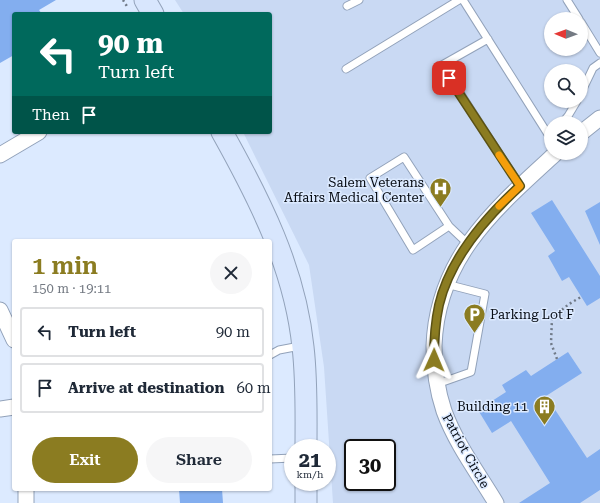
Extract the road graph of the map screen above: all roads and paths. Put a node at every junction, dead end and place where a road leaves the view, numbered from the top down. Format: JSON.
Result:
{"nodes":[{"id":1,"x":145,"y":0,"type":"edge"},
{"id":2,"x":359,"y":0,"type":"edge"},
{"id":3,"x":459,"y":0,"type":"edge"},
{"id":4,"x":463,"y":0,"type":"edge"},
{"id":5,"x":567,"y":0,"type":"edge"},
{"id":6,"x":347,"y":6,"type":"dead end"},
{"id":7,"x":152,"y":12,"type":"edge"},
{"id":8,"x":575,"y":12,"type":"edge"},
{"id":9,"x":588,"y":33,"type":"edge"},
{"id":10,"x":488,"y":39,"type":"junction"},
{"id":11,"x":600,"y":53,"type":"edge"},
{"id":12,"x":600,"y":63,"type":"edge"},
{"id":13,"x":346,"y":69,"type":"dead end"},
{"id":14,"x":588,"y":78,"type":"edge"},
{"id":15,"x":600,"y":118,"type":"edge"},
{"id":16,"x":544,"y":126,"type":"edge"},
{"id":17,"x":588,"y":127,"type":"edge"},
{"id":18,"x":36,"y":134,"type":"edge"},
{"id":19,"x":223,"y":134,"type":"edge"},
{"id":20,"x":0,"y":155,"type":"edge"},
{"id":21,"x":548,"y":160,"type":"edge"},
{"id":22,"x":520,"y":186,"type":"junction"},
{"id":23,"x":449,"y":226,"type":"junction"},
{"id":24,"x":468,"y":244,"type":"junction"},
{"id":25,"x":446,"y":284,"type":"junction"},
{"id":26,"x":581,"y":297,"type":"dead end"},
{"id":27,"x":0,"y":310,"type":"edge"},
{"id":28,"x":12,"y":336,"type":"edge"},
{"id":29,"x":303,"y":346,"type":"junction"},
{"id":30,"x":272,"y":354,"type":"edge"},
{"id":31,"x":557,"y":359,"type":"dead end"},
{"id":32,"x":437,"y":384,"type":"junction"},
{"id":33,"x":12,"y":407,"type":"edge"},
{"id":34,"x":0,"y":409,"type":"edge"},
{"id":35,"x":306,"y":439,"type":"edge"},
{"id":36,"x":284,"y":458,"type":"edge"},
{"id":37,"x":272,"y":459,"type":"edge"},
{"id":38,"x":26,"y":491,"type":"edge"},
{"id":39,"x":306,"y":491,"type":"edge"},
{"id":40,"x":26,"y":503,"type":"edge"},
{"id":41,"x":306,"y":503,"type":"edge"},
{"id":42,"x":496,"y":503,"type":"edge"}],
"edges":[{"from":1,"to":7,"type":"main road"},
{"from":2,"to":6,"type":"lane"},
{"from":3,"to":13,"type":"lane"},
{"from":4,"to":10,"type":"lane"},
{"from":5,"to":8,"type":"lane"},
{"from":9,"to":11,"type":"lane"},
{"from":10,"to":16,"type":"lane"},
{"from":10,"to":22,"type":"lane"},
{"from":12,"to":14,"type":"lane"},
{"from":15,"to":17,"type":"street"},
{"from":18,"to":20,"type":"street"},
{"from":19,"to":29,"type":"main road"},
{"from":21,"to":22,"type":"street","name":"Patriot Circle"},
{"from":22,"to":24,"type":"street","name":"Patriot Circle"},
{"from":23,"to":23,"type":"lane"},
{"from":23,"to":24,"type":"lane"},
{"from":24,"to":25,"type":"street","name":"Patriot Circle"},
{"from":25,"to":32,"type":"street","name":"Patriot Circle"},
{"from":25,"to":32,"type":"lane"},
{"from":26,"to":31,"type":"path"},
{"from":27,"to":28,"type":"street"},
{"from":29,"to":30,"type":"lane"},
{"from":29,"to":35,"type":"main road"},
{"from":32,"to":42,"type":"street","name":"Patriot Circle"},
{"from":33,"to":34,"type":"street"},
{"from":36,"to":37,"type":"lane"},
{"from":38,"to":40,"type":"street"},
{"from":39,"to":41,"type":"main road"}]}
